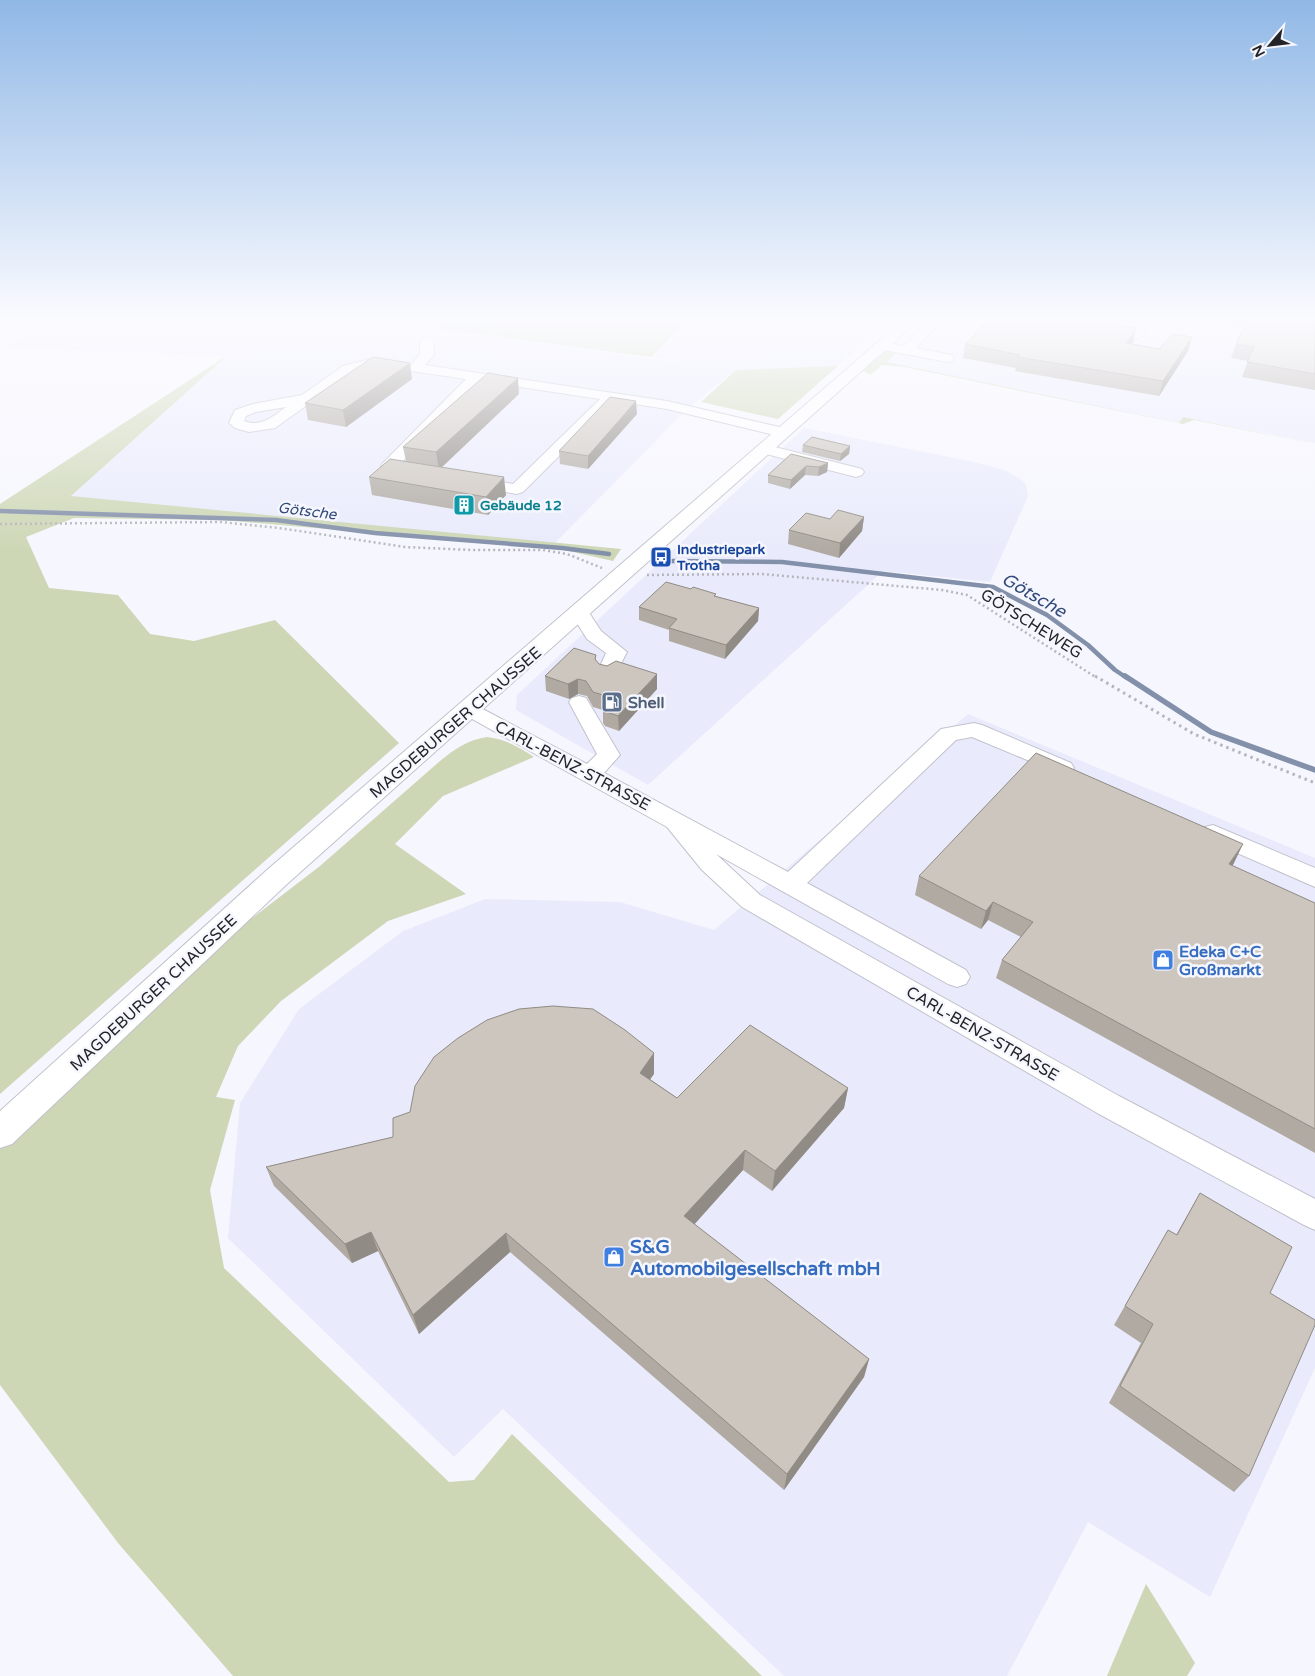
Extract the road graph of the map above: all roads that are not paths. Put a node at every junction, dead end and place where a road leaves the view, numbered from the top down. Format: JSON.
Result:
{"nodes":[{"id":1,"x":311,"y":395,"type":"edge"},
{"id":2,"x":458,"y":395,"type":"edge"},
{"id":3,"x":605,"y":395,"type":"edge"},
{"id":4,"x":618,"y":395,"type":"edge"},
{"id":5,"x":823,"y":395,"type":"edge"},
{"id":6,"x":306,"y":399,"type":"dead end"},
{"id":7,"x":782,"y":432,"type":"junction"},
{"id":8,"x":763,"y":449,"type":"junction"},
{"id":9,"x":856,"y":472,"type":"dead end"},
{"id":10,"x":423,"y":474,"type":"edge"},
{"id":11,"x":461,"y":480,"type":"edge"},
{"id":12,"x":580,"y":612,"type":"junction"},
{"id":13,"x":607,"y":673,"type":"edge"},
{"id":14,"x":580,"y":702,"type":"dead end"},
{"id":15,"x":470,"y":710,"type":"junction"},
{"id":16,"x":590,"y":774,"type":"junction"},
{"id":17,"x":1086,"y":778,"type":"edge"},
{"id":18,"x":676,"y":821,"type":"junction"},
{"id":19,"x":1196,"y":826,"type":"edge"},
{"id":20,"x":1315,"y":878,"type":"edge"},
{"id":21,"x":790,"y":884,"type":"junction"},
{"id":22,"x":957,"y":977,"type":"dead end"},
{"id":23,"x":0,"y":1134,"type":"edge"},
{"id":24,"x":1315,"y":1215,"type":"edge"}],
"edges":[{"from":1,"to":6,"type":"street"},
{"from":2,"to":10,"type":"street"},
{"from":3,"to":11,"type":"street"},
{"from":4,"to":7,"type":"street"},
{"from":5,"to":7,"type":"main road","name":"MAGDEBURGER CHAUSSEE"},
{"from":7,"to":8,"type":"main road","name":"MAGDEBURGER CHAUSSEE"},
{"from":8,"to":9,"type":"street"},
{"from":8,"to":12,"type":"main road","name":"MAGDEBURGER CHAUSSEE"},
{"from":12,"to":13,"type":"street"},
{"from":12,"to":15,"type":"main road","name":"MAGDEBURGER CHAUSSEE"},
{"from":14,"to":16,"type":"street"},
{"from":15,"to":16,"type":"street","name":"CARL-BENZ-STRASSE"},
{"from":15,"to":23,"type":"main road","name":"MAGDEBURGER CHAUSSEE"},
{"from":16,"to":18,"type":"street","name":"CARL-BENZ-STRASSE"},
{"from":17,"to":21,"type":"street"},
{"from":18,"to":21,"type":"street","name":"CARL-BENZ-STRASSE"},
{"from":18,"to":24,"type":"street","name":"CARL-BENZ-STRASSE"},
{"from":19,"to":20,"type":"street"},
{"from":21,"to":22,"type":"street","name":"CARL-BENZ-STRASSE"}]}
